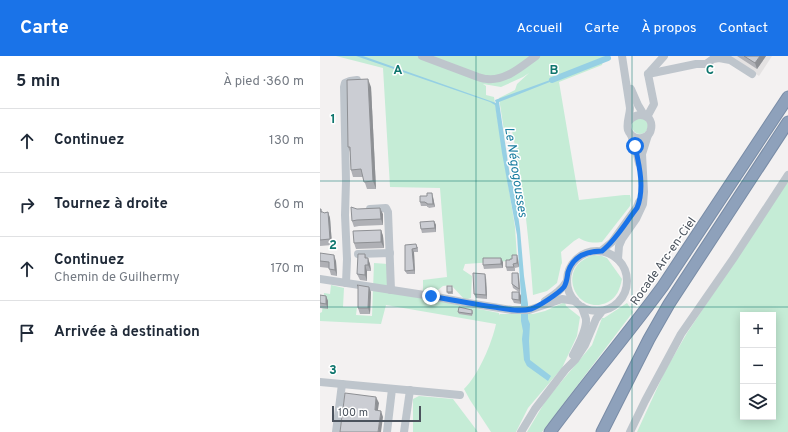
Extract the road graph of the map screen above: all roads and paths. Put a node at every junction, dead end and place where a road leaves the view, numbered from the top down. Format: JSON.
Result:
{"nodes":[{"id":1,"x":422,"y":56,"type":"edge"},
{"id":2,"x":536,"y":56,"type":"edge"},
{"id":3,"x":622,"y":56,"type":"edge"},
{"id":4,"x":625,"y":56,"type":"edge"},
{"id":5,"x":664,"y":56,"type":"edge"},
{"id":6,"x":648,"y":74,"type":"junction"},
{"id":7,"x":752,"y":74,"type":"dead end"},
{"id":8,"x":359,"y":80,"type":"edge"},
{"id":9,"x":788,"y":97,"type":"edge"},
{"id":10,"x":646,"y":116,"type":"junction"},
{"id":11,"x":629,"y":121,"type":"junction"},
{"id":12,"x":788,"y":122,"type":"edge"},
{"id":13,"x":631,"y":135,"type":"junction"},
{"id":14,"x":648,"y":135,"type":"junction"},
{"id":15,"x":788,"y":175,"type":"edge"},
{"id":16,"x":359,"y":210,"type":"edge"},
{"id":17,"x":602,"y":251,"type":"junction"},
{"id":18,"x":390,"y":253,"type":"junction"},
{"id":19,"x":358,"y":254,"type":"edge"},
{"id":20,"x":618,"y":259,"type":"junction"},
{"id":21,"x":320,"y":279,"type":"edge"},
{"id":22,"x":567,"y":281,"type":"junction"},
{"id":23,"x":346,"y":283,"type":"junction"},
{"id":24,"x":392,"y":290,"type":"junction"},
{"id":25,"x":575,"y":301,"type":"junction"},
{"id":26,"x":582,"y":307,"type":"junction"},
{"id":27,"x":532,"y":308,"type":"junction"},
{"id":28,"x":602,"y":311,"type":"junction"},
{"id":29,"x":565,"y":370,"type":"junction"},
{"id":30,"x":320,"y":382,"type":"edge"},
{"id":31,"x":342,"y":384,"type":"junction"},
{"id":32,"x":392,"y":389,"type":"junction"},
{"id":33,"x":410,"y":390,"type":"junction"},
{"id":34,"x":460,"y":394,"type":"dead end"},
{"id":35,"x":336,"y":432,"type":"edge"},
{"id":36,"x":387,"y":432,"type":"edge"},
{"id":37,"x":404,"y":432,"type":"edge"},
{"id":38,"x":521,"y":432,"type":"edge"},
{"id":39,"x":550,"y":432,"type":"edge"},
{"id":40,"x":602,"y":432,"type":"edge"},
{"id":41,"x":630,"y":432,"type":"edge"}],
"edges":[{"from":1,"to":2,"type":"street"},
{"from":3,"to":11,"type":"street"},
{"from":4,"to":10,"type":"street"},
{"from":5,"to":6,"type":"street"},
{"from":6,"to":7,"type":"street"},
{"from":6,"to":10,"type":"street"},
{"from":8,"to":23,"type":"street"},
{"from":9,"to":39,"type":"highway","name":"Rocade Arc-en-Ciel"},
{"from":10,"to":11,"type":"street"},
{"from":10,"to":14,"type":"street"},
{"from":11,"to":13,"type":"street"},
{"from":12,"to":40,"type":"highway"},
{"from":13,"to":14,"type":"street"},
{"from":13,"to":17,"type":"street"},
{"from":14,"to":20,"type":"street"},
{"from":15,"to":41,"type":"street"},
{"from":16,"to":18,"type":"street"},
{"from":17,"to":20,"type":"street"},
{"from":17,"to":22,"type":"street"},
{"from":18,"to":19,"type":"street"},
{"from":18,"to":24,"type":"street"},
{"from":20,"to":28,"type":"street"},
{"from":21,"to":23,"type":"street"},
{"from":22,"to":25,"type":"street"},
{"from":22,"to":27,"type":"street"},
{"from":23,"to":24,"type":"street"},
{"from":24,"to":27,"type":"street"},
{"from":25,"to":26,"type":"street"},
{"from":25,"to":27,"type":"street"},
{"from":26,"to":28,"type":"street"},
{"from":26,"to":29,"type":"street"},
{"from":28,"to":29,"type":"street"},
{"from":29,"to":38,"type":"street"},
{"from":30,"to":31,"type":"street"},
{"from":31,"to":32,"type":"street"},
{"from":31,"to":35,"type":"street"},
{"from":32,"to":33,"type":"street"},
{"from":32,"to":36,"type":"street"},
{"from":33,"to":34,"type":"street"},
{"from":33,"to":37,"type":"street"}]}
